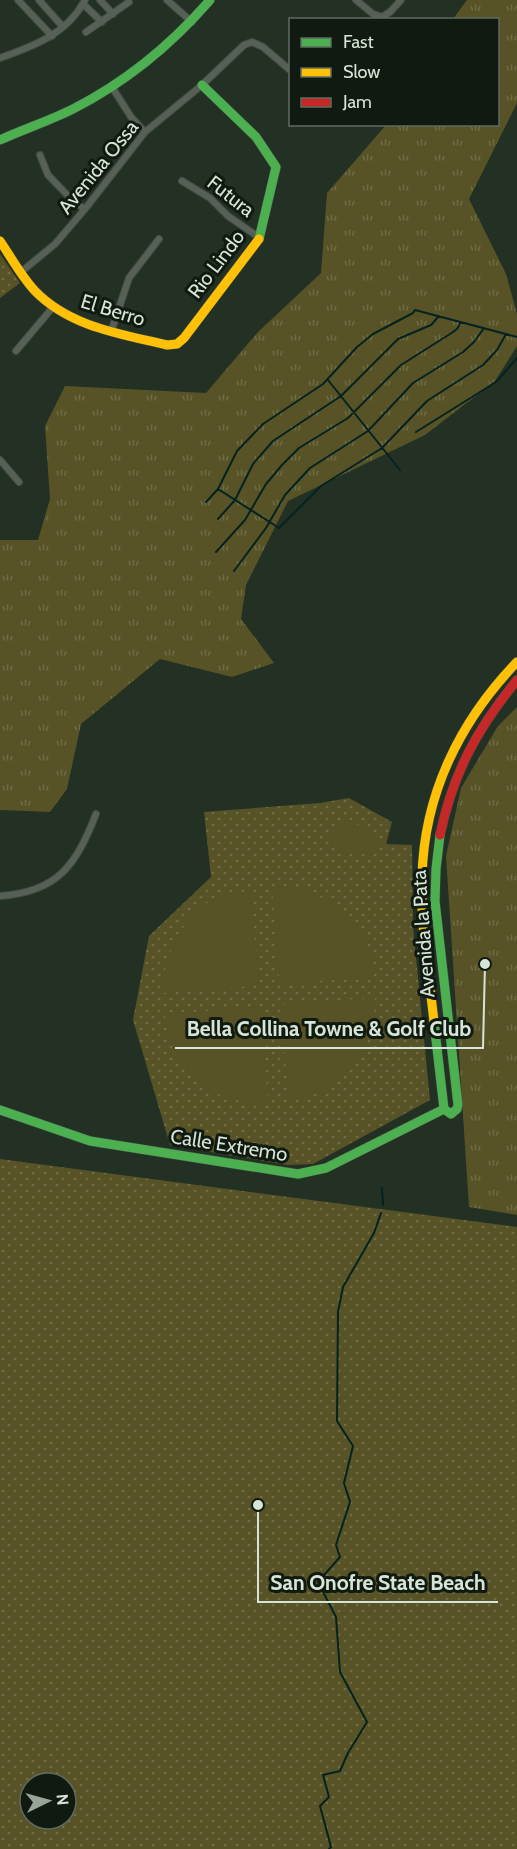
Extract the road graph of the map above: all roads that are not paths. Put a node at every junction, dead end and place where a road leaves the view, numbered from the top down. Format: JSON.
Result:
{"nodes":[{"id":1,"x":18,"y":0,"type":"edge"},
{"id":2,"x":39,"y":0,"type":"edge"},
{"id":3,"x":100,"y":0,"type":"edge"},
{"id":4,"x":167,"y":0,"type":"edge"},
{"id":5,"x":210,"y":0,"type":"edge"},
{"id":6,"x":356,"y":0,"type":"edge"},
{"id":7,"x":401,"y":0,"type":"edge"},
{"id":8,"x":84,"y":2,"type":"edge"},
{"id":9,"x":129,"y":2,"type":"dead end"},
{"id":10,"x":113,"y":14,"type":"junction"},
{"id":11,"x":102,"y":22,"type":"junction"},
{"id":12,"x":192,"y":22,"type":"junction"},
{"id":13,"x":63,"y":27,"type":"junction"},
{"id":14,"x":86,"y":32,"type":"dead end"},
{"id":15,"x":52,"y":36,"type":"junction"},
{"id":16,"x":0,"y":58,"type":"edge"},
{"id":17,"x":289,"y":68,"type":"edge"},
{"id":18,"x":202,"y":85,"type":"junction"},
{"id":19,"x":112,"y":87,"type":"junction"},
{"id":20,"x":145,"y":132,"type":"junction"},
{"id":21,"x":0,"y":140,"type":"edge"},
{"id":22,"x":40,"y":155,"type":"dead end"},
{"id":23,"x":182,"y":181,"type":"dead end"},
{"id":24,"x":86,"y":209,"type":"junction"},
{"id":25,"x":260,"y":238,"type":"junction"},
{"id":26,"x":159,"y":239,"type":"dead end"},
{"id":27,"x":0,"y":241,"type":"edge"},
{"id":28,"x":21,"y":272,"type":"junction"},
{"id":29,"x":53,"y":307,"type":"junction"},
{"id":30,"x":111,"y":332,"type":"junction"},
{"id":31,"x":177,"y":344,"type":"joint"},
{"id":32,"x":16,"y":351,"type":"dead end"},
{"id":33,"x":0,"y":460,"type":"edge"},
{"id":34,"x":19,"y":482,"type":"dead end"},
{"id":35,"x":517,"y":662,"type":"edge"},
{"id":36,"x":517,"y":680,"type":"edge"},
{"id":37,"x":96,"y":814,"type":"dead end"},
{"id":38,"x":0,"y":896,"type":"edge"},
{"id":39,"x":444,"y":1109,"type":"junction"},
{"id":40,"x":0,"y":1110,"type":"edge"}],
"edges":[{"from":1,"to":15,"type":"street"},
{"from":2,"to":13,"type":"street"},
{"from":3,"to":10,"type":"street"},
{"from":4,"to":12,"type":"street"},
{"from":5,"to":12,"type":"street"},
{"from":6,"to":7,"type":"street"},
{"from":8,"to":11,"type":"street"},
{"from":8,"to":13,"type":"street"},
{"from":9,"to":10,"type":"street"},
{"from":10,"to":11,"type":"street"},
{"from":11,"to":14,"type":"street"},
{"from":12,"to":19,"type":"street"},
{"from":13,"to":15,"type":"street"},
{"from":15,"to":16,"type":"street"},
{"from":17,"to":18,"type":"street","name":"Avenida Ossa"},
{"from":18,"to":20,"type":"street","name":"Avenida Ossa"},
{"from":18,"to":25,"type":"street","name":"Rio Lindo"},
{"from":19,"to":20,"type":"street"},
{"from":19,"to":21,"type":"street"},
{"from":20,"to":24,"type":"street","name":"Avenida Ossa"},
{"from":22,"to":24,"type":"street"},
{"from":23,"to":25,"type":"street","name":"Futura"},
{"from":24,"to":28,"type":"street","name":"Avenida Ossa"},
{"from":25,"to":31,"type":"street","name":"Rio Lindo"},
{"from":26,"to":30,"type":"street"},
{"from":27,"to":28,"type":"street","name":"El Berro"},
{"from":28,"to":29,"type":"street","name":"El Berro"},
{"from":29,"to":30,"type":"street","name":"El Berro"},
{"from":29,"to":32,"type":"street"},
{"from":30,"to":31,"type":"street","name":"El Berro"},
{"from":33,"to":34,"type":"street"},
{"from":35,"to":39,"type":"street","name":"Avenida la Pata"},
{"from":36,"to":39,"type":"street","name":"Avenida la Pata"},
{"from":37,"to":38,"type":"street"},
{"from":39,"to":40,"type":"street","name":"Calle Extremo"}]}
